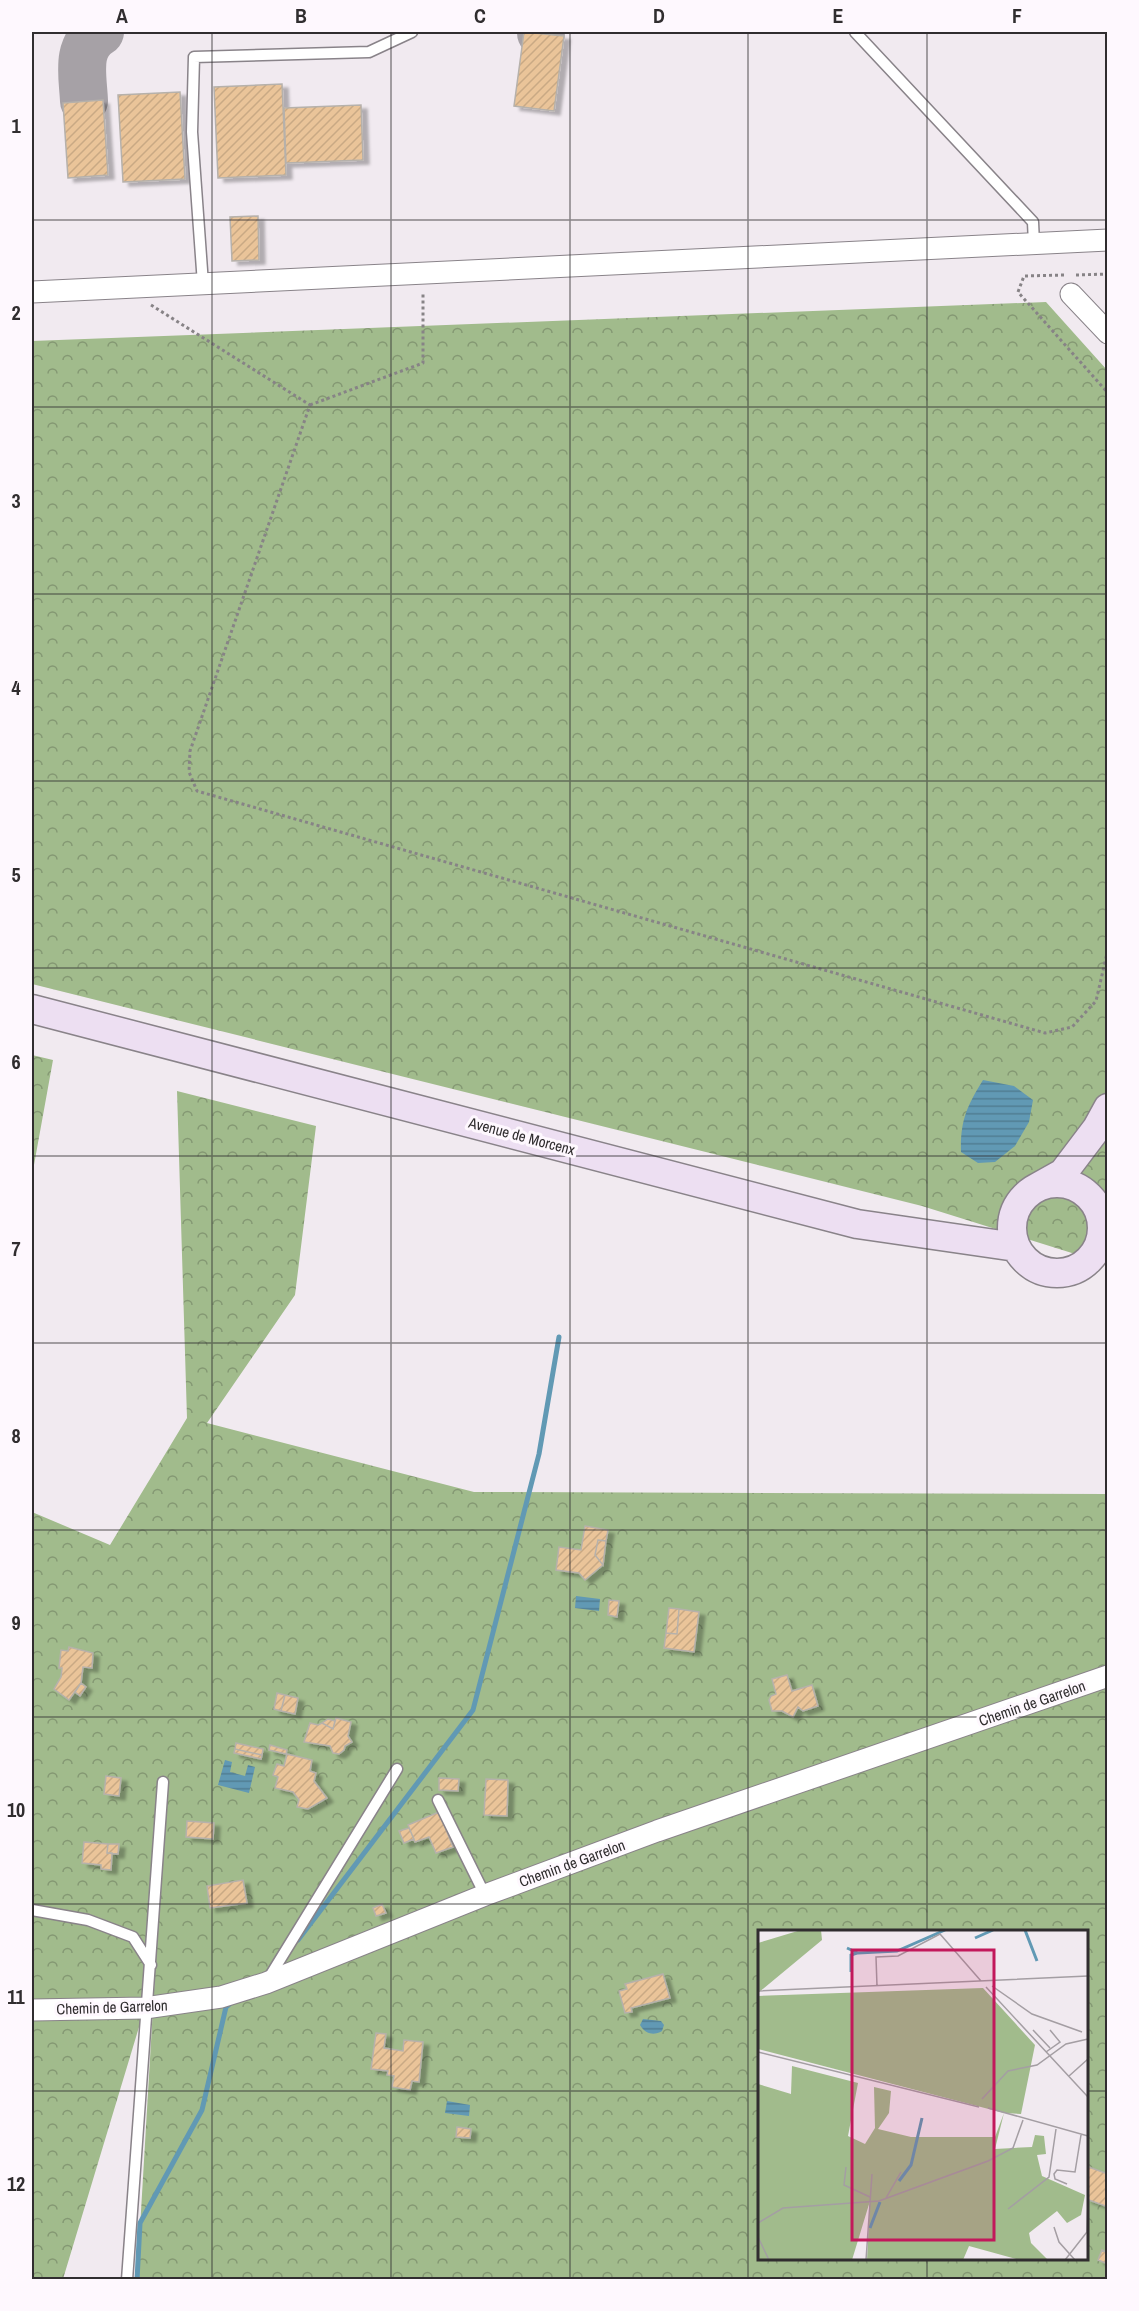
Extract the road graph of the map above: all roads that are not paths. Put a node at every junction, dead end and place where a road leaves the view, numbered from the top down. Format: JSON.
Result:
{"nodes":[{"id":1,"x":412,"y":32,"type":"edge"},
{"id":2,"x":855,"y":32,"type":"edge"},
{"id":3,"x":1107,"y":240,"type":"edge"},
{"id":4,"x":1034,"y":244,"type":"junction"},
{"id":5,"x":203,"y":284,"type":"junction"},
{"id":6,"x":32,"y":292,"type":"edge"},
{"id":7,"x":1071,"y":294,"type":"dead end"},
{"id":8,"x":1107,"y":333,"type":"edge"},
{"id":9,"x":32,"y":1009,"type":"edge"},
{"id":10,"x":1102,"y":1118,"type":"edge"},
{"id":11,"x":1036,"y":1188,"type":"junction"},
{"id":12,"x":1089,"y":1198,"type":"junction"},
{"id":13,"x":1014,"y":1234,"type":"junction"},
{"id":14,"x":1104,"y":1235,"type":"edge"},
{"id":15,"x":1098,"y":1266,"type":"edge"},
{"id":16,"x":1107,"y":1676,"type":"edge"},
{"id":17,"x":397,"y":1768,"type":"dead end"},
{"id":18,"x":163,"y":1782,"type":"dead end"},
{"id":19,"x":438,"y":1800,"type":"dead end"},
{"id":20,"x":485,"y":1895,"type":"junction"},
{"id":21,"x":32,"y":1910,"type":"edge"},
{"id":22,"x":151,"y":1966,"type":"junction"},
{"id":23,"x":266,"y":1983,"type":"junction"},
{"id":24,"x":145,"y":2008,"type":"junction"},
{"id":25,"x":32,"y":2010,"type":"edge"},
{"id":26,"x":127,"y":2280,"type":"edge"}],
"edges":[{"from":1,"to":5,"type":"lane"},
{"from":2,"to":4,"type":"lane"},
{"from":3,"to":4,"type":"street"},
{"from":4,"to":5,"type":"street"},
{"from":5,"to":6,"type":"street"},
{"from":7,"to":8,"type":"street"},
{"from":9,"to":13,"type":"main road","name":"Avenue de Morcenx"},
{"from":10,"to":11,"type":"main road"},
{"from":10,"to":12,"type":"main road"},
{"from":11,"to":12,"type":"main road"},
{"from":11,"to":13,"type":"main road"},
{"from":12,"to":14,"type":"main road"},
{"from":13,"to":15,"type":"main road"},
{"from":14,"to":15,"type":"main road"},
{"from":16,"to":20,"type":"street","name":"Chemin de Garrelon"},
{"from":17,"to":23,"type":"lane"},
{"from":18,"to":22,"type":"lane"},
{"from":19,"to":20,"type":"lane"},
{"from":20,"to":23,"type":"street","name":"Chemin de Garrelon"},
{"from":21,"to":22,"type":"lane"},
{"from":22,"to":24,"type":"lane"},
{"from":23,"to":24,"type":"street","name":"Chemin de Garrelon"},
{"from":24,"to":25,"type":"street","name":"Chemin de Garrelon"},
{"from":24,"to":26,"type":"lane"}]}
